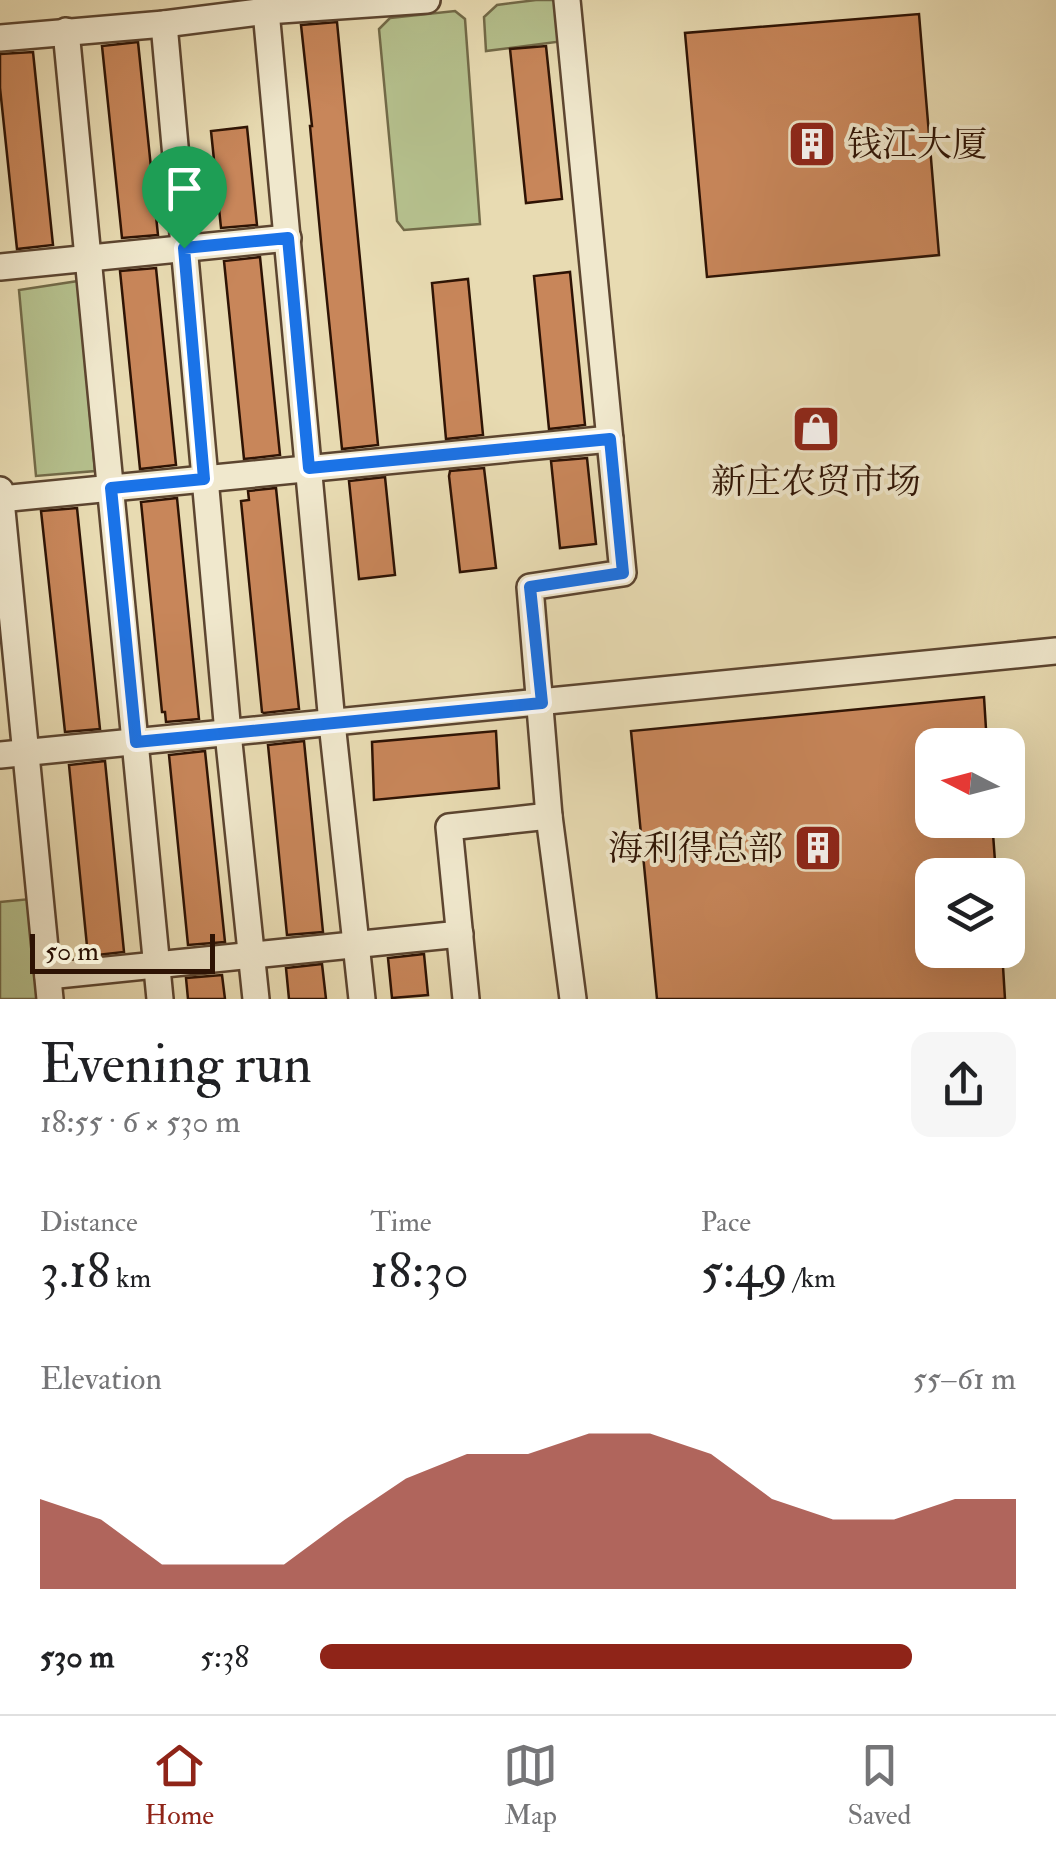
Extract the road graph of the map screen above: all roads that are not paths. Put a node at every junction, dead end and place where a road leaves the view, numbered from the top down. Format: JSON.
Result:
{"nodes":[{"id":1,"x":427,"y":0,"type":"edge"},
{"id":2,"x":567,"y":0,"type":"edge"},
{"id":3,"x":266,"y":11,"type":"junction"},
{"id":4,"x":164,"y":24,"type":"junction"},
{"id":5,"x":66,"y":31,"type":"junction"},
{"id":6,"x":0,"y":38,"type":"edge"},
{"id":7,"x":288,"y":238,"type":"junction"},
{"id":8,"x":184,"y":248,"type":"junction"},
{"id":9,"x":89,"y":258,"type":"junction"},
{"id":10,"x":0,"y":267,"type":"edge"},
{"id":11,"x":610,"y":439,"type":"junction"},
{"id":12,"x":309,"y":468,"type":"junction"},
{"id":13,"x":204,"y":479,"type":"junction"},
{"id":14,"x":111,"y":488,"type":"junction"},
{"id":15,"x":0,"y":490,"type":"edge"},
{"id":16,"x":0,"y":498,"type":"edge"},
{"id":17,"x":1056,"y":651,"type":"edge"},
{"id":18,"x":542,"y":703,"type":"junction"},
{"id":19,"x":332,"y":723,"type":"junction"},
{"id":20,"x":228,"y":734,"type":"junction"},
{"id":21,"x":136,"y":742,"type":"junction"},
{"id":22,"x":13,"y":754,"type":"edge"},
{"id":23,"x":550,"y":816,"type":"junction"},
{"id":24,"x":460,"y":934,"type":"junction"},
{"id":25,"x":356,"y":945,"type":"junction"},
{"id":26,"x":252,"y":955,"type":"junction"},
{"id":27,"x":157,"y":965,"type":"junction"},
{"id":28,"x":49,"y":988,"type":"edge"},
{"id":29,"x":160,"y":999,"type":"edge"},
{"id":30,"x":256,"y":999,"type":"edge"},
{"id":31,"x":362,"y":999,"type":"edge"},
{"id":32,"x":466,"y":999,"type":"edge"},
{"id":33,"x":574,"y":999,"type":"edge"}],
"edges":[{"from":1,"to":3,"type":"street"},
{"from":2,"to":11,"type":"street"},
{"from":3,"to":4,"type":"street"},
{"from":3,"to":7,"type":"street"},
{"from":4,"to":5,"type":"street"},
{"from":4,"to":8,"type":"street"},
{"from":5,"to":6,"type":"street"},
{"from":5,"to":9,"type":"street"},
{"from":7,"to":8,"type":"street"},
{"from":7,"to":12,"type":"street"},
{"from":8,"to":9,"type":"street"},
{"from":8,"to":13,"type":"street"},
{"from":9,"to":10,"type":"street"},
{"from":9,"to":14,"type":"street"},
{"from":11,"to":12,"type":"street"},
{"from":11,"to":18,"type":"street"},
{"from":12,"to":13,"type":"street"},
{"from":12,"to":19,"type":"street"},
{"from":13,"to":14,"type":"street"},
{"from":13,"to":20,"type":"street"},
{"from":14,"to":16,"type":"street"},
{"from":14,"to":21,"type":"street"},
{"from":15,"to":16,"type":"street"},
{"from":16,"to":22,"type":"street"},
{"from":17,"to":18,"type":"street"},
{"from":18,"to":19,"type":"street"},
{"from":18,"to":23,"type":"street"},
{"from":19,"to":20,"type":"street"},
{"from":19,"to":25,"type":"street"},
{"from":20,"to":21,"type":"street"},
{"from":20,"to":26,"type":"street"},
{"from":21,"to":22,"type":"street"},
{"from":21,"to":27,"type":"street"},
{"from":22,"to":28,"type":"street"},
{"from":23,"to":24,"type":"street"},
{"from":23,"to":33,"type":"street"},
{"from":24,"to":25,"type":"street"},
{"from":24,"to":32,"type":"street"},
{"from":25,"to":26,"type":"street"},
{"from":25,"to":31,"type":"street"},
{"from":26,"to":27,"type":"street"},
{"from":26,"to":30,"type":"street"},
{"from":27,"to":28,"type":"street"},
{"from":27,"to":29,"type":"street"}]}
